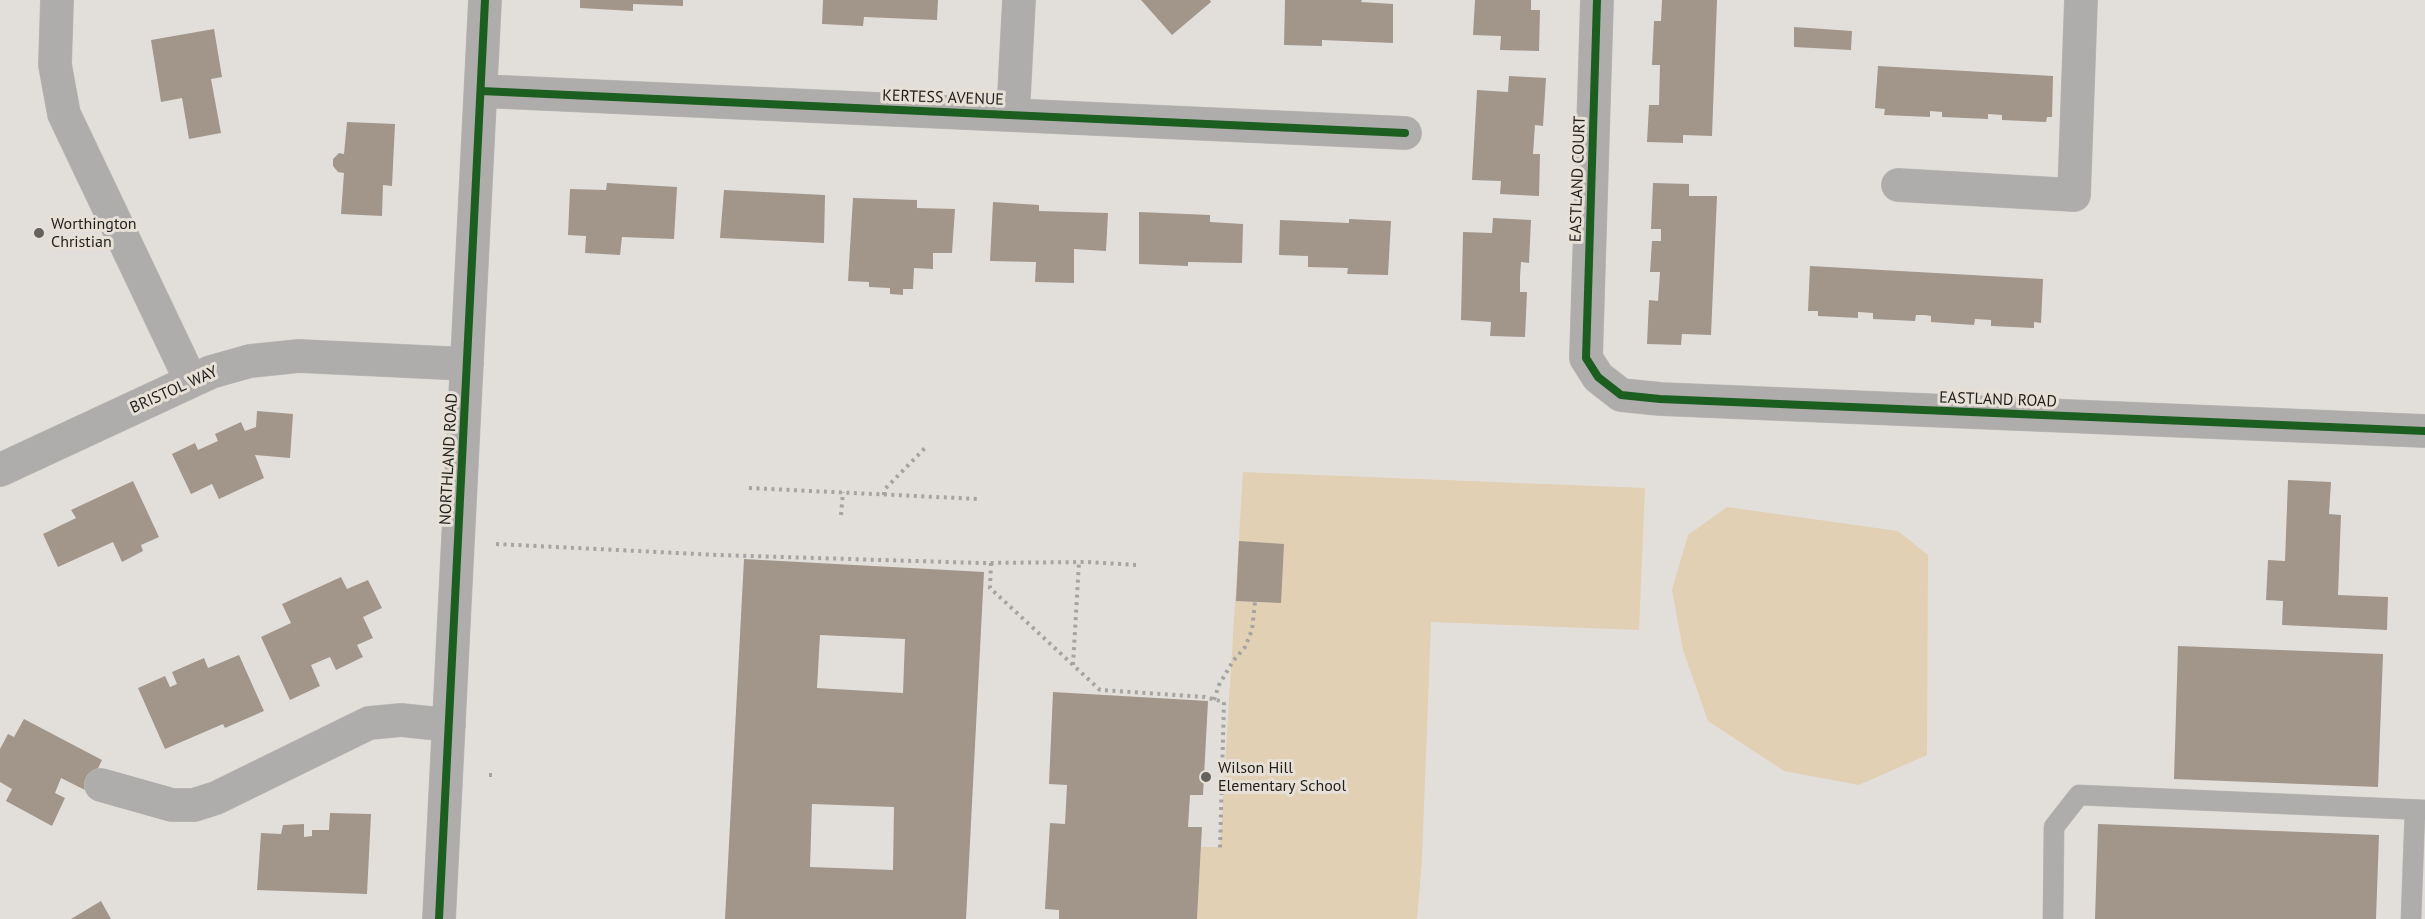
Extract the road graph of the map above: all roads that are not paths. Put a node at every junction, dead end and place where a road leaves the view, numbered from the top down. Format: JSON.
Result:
{"nodes":[{"id":1,"x":57,"y":0,"type":"edge"},
{"id":2,"x":485,"y":0,"type":"edge"},
{"id":3,"x":1019,"y":0,"type":"edge"},
{"id":4,"x":1597,"y":0,"type":"edge"},
{"id":5,"x":2082,"y":0,"type":"edge"},
{"id":6,"x":481,"y":91,"type":"junction"},
{"id":7,"x":1013,"y":114,"type":"junction"},
{"id":8,"x":1405,"y":133,"type":"dead end"},
{"id":9,"x":1898,"y":185,"type":"dead end"},
{"id":10,"x":1586,"y":358,"type":"joint"},
{"id":11,"x":467,"y":364,"type":"junction"},
{"id":12,"x":191,"y":381,"type":"junction"},
{"id":13,"x":2425,"y":431,"type":"edge"},
{"id":14,"x":0,"y":470,"type":"edge"},
{"id":15,"x":449,"y":725,"type":"junction"},
{"id":16,"x":101,"y":786,"type":"dead end"},
{"id":17,"x":2420,"y":810,"type":"edge"},
{"id":18,"x":439,"y":919,"type":"edge"},
{"id":19,"x":2053,"y":919,"type":"edge"},
{"id":20,"x":2411,"y":919,"type":"edge"}],
"edges":[{"from":1,"to":12,"type":"street"},
{"from":2,"to":6,"type":"street","name":"NORTHLAND ROAD"},
{"from":3,"to":7,"type":"street"},
{"from":4,"to":10,"type":"street","name":"EASTLAND COURT"},
{"from":5,"to":9,"type":"street"},
{"from":6,"to":7,"type":"street","name":"KERTESS AVENUE"},
{"from":6,"to":11,"type":"street","name":"NORTHLAND ROAD"},
{"from":7,"to":8,"type":"street","name":"KERTESS AVENUE"},
{"from":10,"to":13,"type":"street","name":"EASTLAND ROAD"},
{"from":11,"to":12,"type":"street","name":"BRISTOL WAY"},
{"from":11,"to":15,"type":"street","name":"NORTHLAND ROAD"},
{"from":12,"to":14,"type":"street","name":"BRISTOL WAY"},
{"from":15,"to":16,"type":"street"},
{"from":15,"to":18,"type":"street","name":"NORTHLAND ROAD"},
{"from":17,"to":19,"type":"lane"},
{"from":17,"to":20,"type":"lane"}]}
